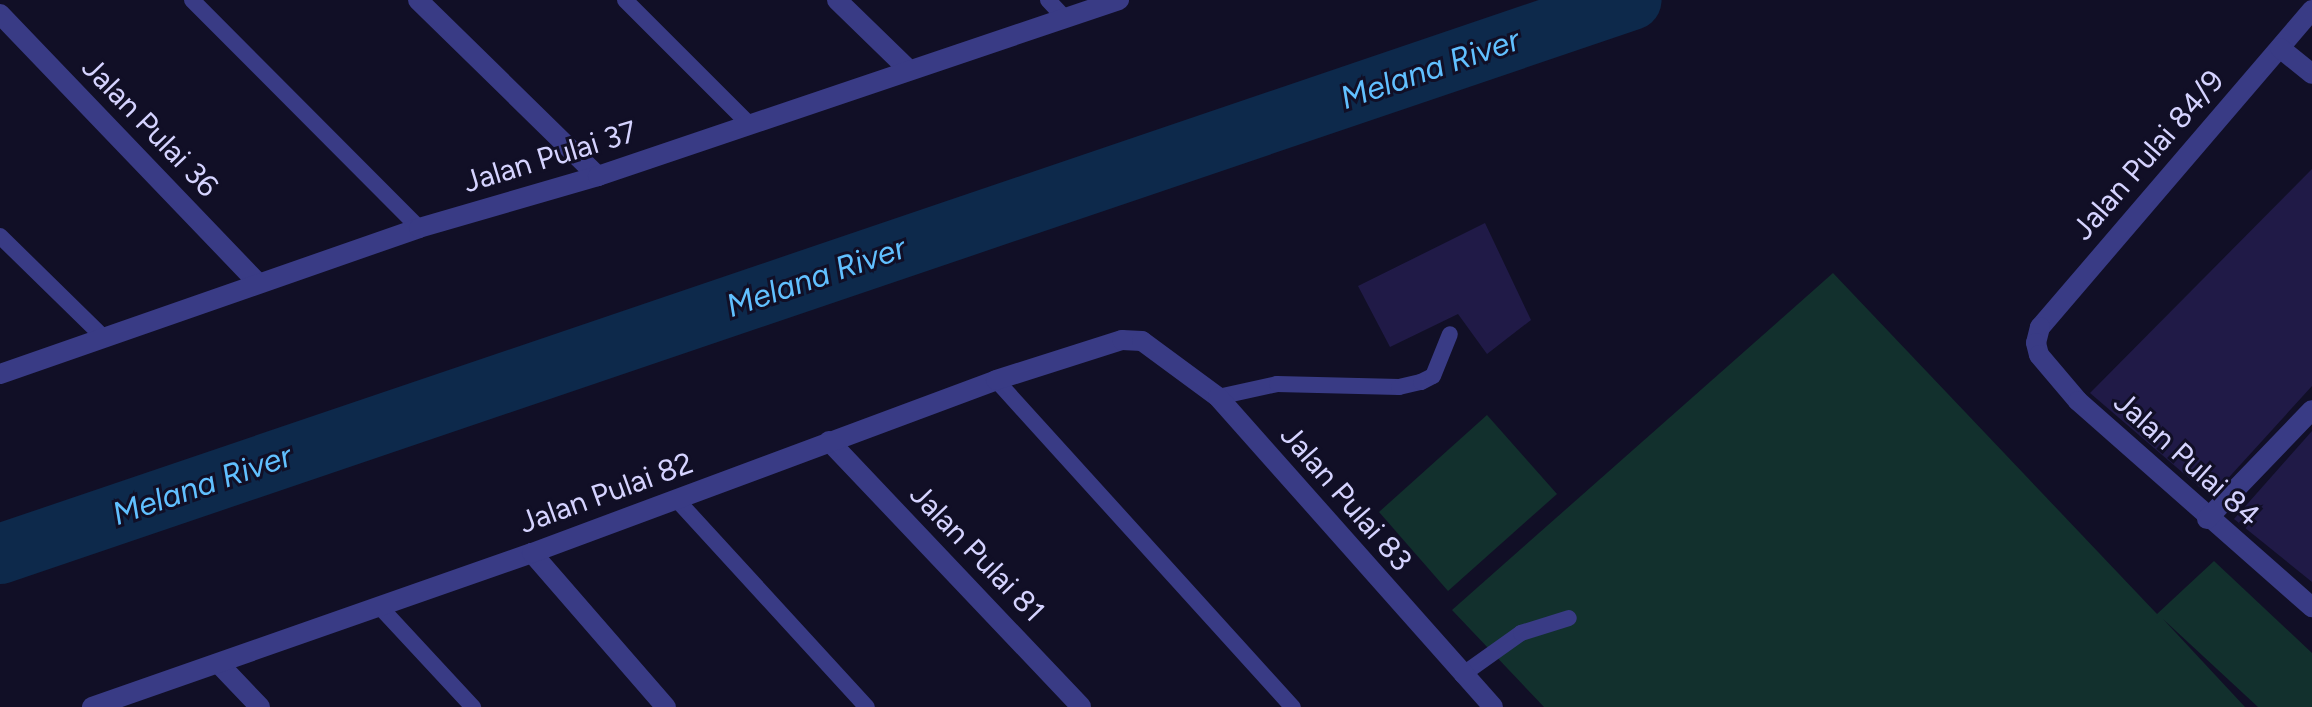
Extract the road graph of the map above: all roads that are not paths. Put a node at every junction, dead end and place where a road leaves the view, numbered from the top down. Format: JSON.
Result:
{"nodes":[{"id":1,"x":192,"y":0,"type":"edge"},
{"id":2,"x":418,"y":0,"type":"edge"},
{"id":3,"x":625,"y":0,"type":"edge"},
{"id":4,"x":837,"y":0,"type":"edge"},
{"id":5,"x":1048,"y":0,"type":"edge"},
{"id":6,"x":1119,"y":0,"type":"edge"},
{"id":7,"x":2312,"y":10,"type":"edge"},
{"id":8,"x":0,"y":14,"type":"edge"},
{"id":9,"x":1065,"y":18,"type":"junction"},
{"id":10,"x":2280,"y":48,"type":"junction"},
{"id":11,"x":909,"y":70,"type":"junction"},
{"id":12,"x":2312,"y":74,"type":"edge"},
{"id":13,"x":749,"y":124,"type":"junction"},
{"id":14,"x":598,"y":176,"type":"junction"},
{"id":15,"x":419,"y":228,"type":"junction"},
{"id":16,"x":0,"y":236,"type":"edge"},
{"id":17,"x":257,"y":282,"type":"junction"},
{"id":18,"x":1450,"y":334,"type":"dead end"},
{"id":19,"x":101,"y":335,"type":"junction"},
{"id":20,"x":1142,"y":341,"type":"joint"},
{"id":21,"x":2036,"y":343,"type":"joint"},
{"id":22,"x":0,"y":374,"type":"edge"},
{"id":23,"x":996,"y":380,"type":"junction"},
{"id":24,"x":1218,"y":397,"type":"junction"},
{"id":25,"x":2312,"y":410,"type":"edge"},
{"id":26,"x":829,"y":441,"type":"junction"},
{"id":27,"x":677,"y":500,"type":"junction"},
{"id":28,"x":2207,"y":519,"type":"junction"},
{"id":29,"x":532,"y":553,"type":"junction"},
{"id":30,"x":2307,"y":594,"type":"edge"},
{"id":31,"x":380,"y":607,"type":"junction"},
{"id":32,"x":1569,"y":618,"type":"dead end"},
{"id":33,"x":220,"y":665,"type":"junction"},
{"id":34,"x":1462,"y":675,"type":"junction"},
{"id":35,"x":1481,"y":703,"type":"edge"},
{"id":36,"x":92,"y":707,"type":"edge"},
{"id":37,"x":260,"y":707,"type":"edge"},
{"id":38,"x":473,"y":707,"type":"edge"},
{"id":39,"x":666,"y":707,"type":"edge"},
{"id":40,"x":867,"y":707,"type":"edge"},
{"id":41,"x":1081,"y":707,"type":"edge"},
{"id":42,"x":1293,"y":707,"type":"edge"}],
"edges":[{"from":1,"to":15,"type":"lane"},
{"from":2,"to":14,"type":"street"},
{"from":3,"to":13,"type":"lane"},
{"from":4,"to":11,"type":"street"},
{"from":5,"to":9,"type":"lane"},
{"from":6,"to":9,"type":"street","name":"Jalan Pulai 37"},
{"from":7,"to":10,"type":"street","name":"Jalan Pulai 84/9"},
{"from":8,"to":17,"type":"street","name":"Jalan Pulai 36"},
{"from":9,"to":11,"type":"street","name":"Jalan Pulai 37"},
{"from":10,"to":12,"type":"street"},
{"from":10,"to":21,"type":"street","name":"Jalan Pulai 84/9"},
{"from":11,"to":13,"type":"street","name":"Jalan Pulai 37"},
{"from":13,"to":14,"type":"street","name":"Jalan Pulai 37"},
{"from":14,"to":15,"type":"street","name":"Jalan Pulai 37"},
{"from":15,"to":17,"type":"street","name":"Jalan Pulai 37"},
{"from":16,"to":19,"type":"lane"},
{"from":17,"to":19,"type":"street","name":"Jalan Pulai 37"},
{"from":18,"to":24,"type":"lane"},
{"from":19,"to":22,"type":"street","name":"Jalan Pulai 37"},
{"from":20,"to":23,"type":"street","name":"Jalan Pulai 82"},
{"from":20,"to":24,"type":"street","name":"Jalan Pulai 83"},
{"from":21,"to":28,"type":"street","name":"Jalan Pulai 84"},
{"from":23,"to":26,"type":"street","name":"Jalan Pulai 82"},
{"from":23,"to":42,"type":"lane"},
{"from":24,"to":34,"type":"street","name":"Jalan Pulai 83"},
{"from":25,"to":28,"type":"street"},
{"from":26,"to":27,"type":"street","name":"Jalan Pulai 82"},
{"from":26,"to":41,"type":"street","name":"Jalan Pulai 81"},
{"from":27,"to":29,"type":"street","name":"Jalan Pulai 82"},
{"from":27,"to":40,"type":"lane"},
{"from":28,"to":30,"type":"street","name":"Jalan Pulai 84"},
{"from":29,"to":31,"type":"street","name":"Jalan Pulai 82"},
{"from":29,"to":39,"type":"street"},
{"from":31,"to":33,"type":"street","name":"Jalan Pulai 82"},
{"from":31,"to":38,"type":"lane"},
{"from":32,"to":34,"type":"lane"},
{"from":33,"to":36,"type":"street","name":"Jalan Pulai 82"},
{"from":33,"to":37,"type":"street"},
{"from":34,"to":35,"type":"street","name":"Jalan Pulai 83"}]}
